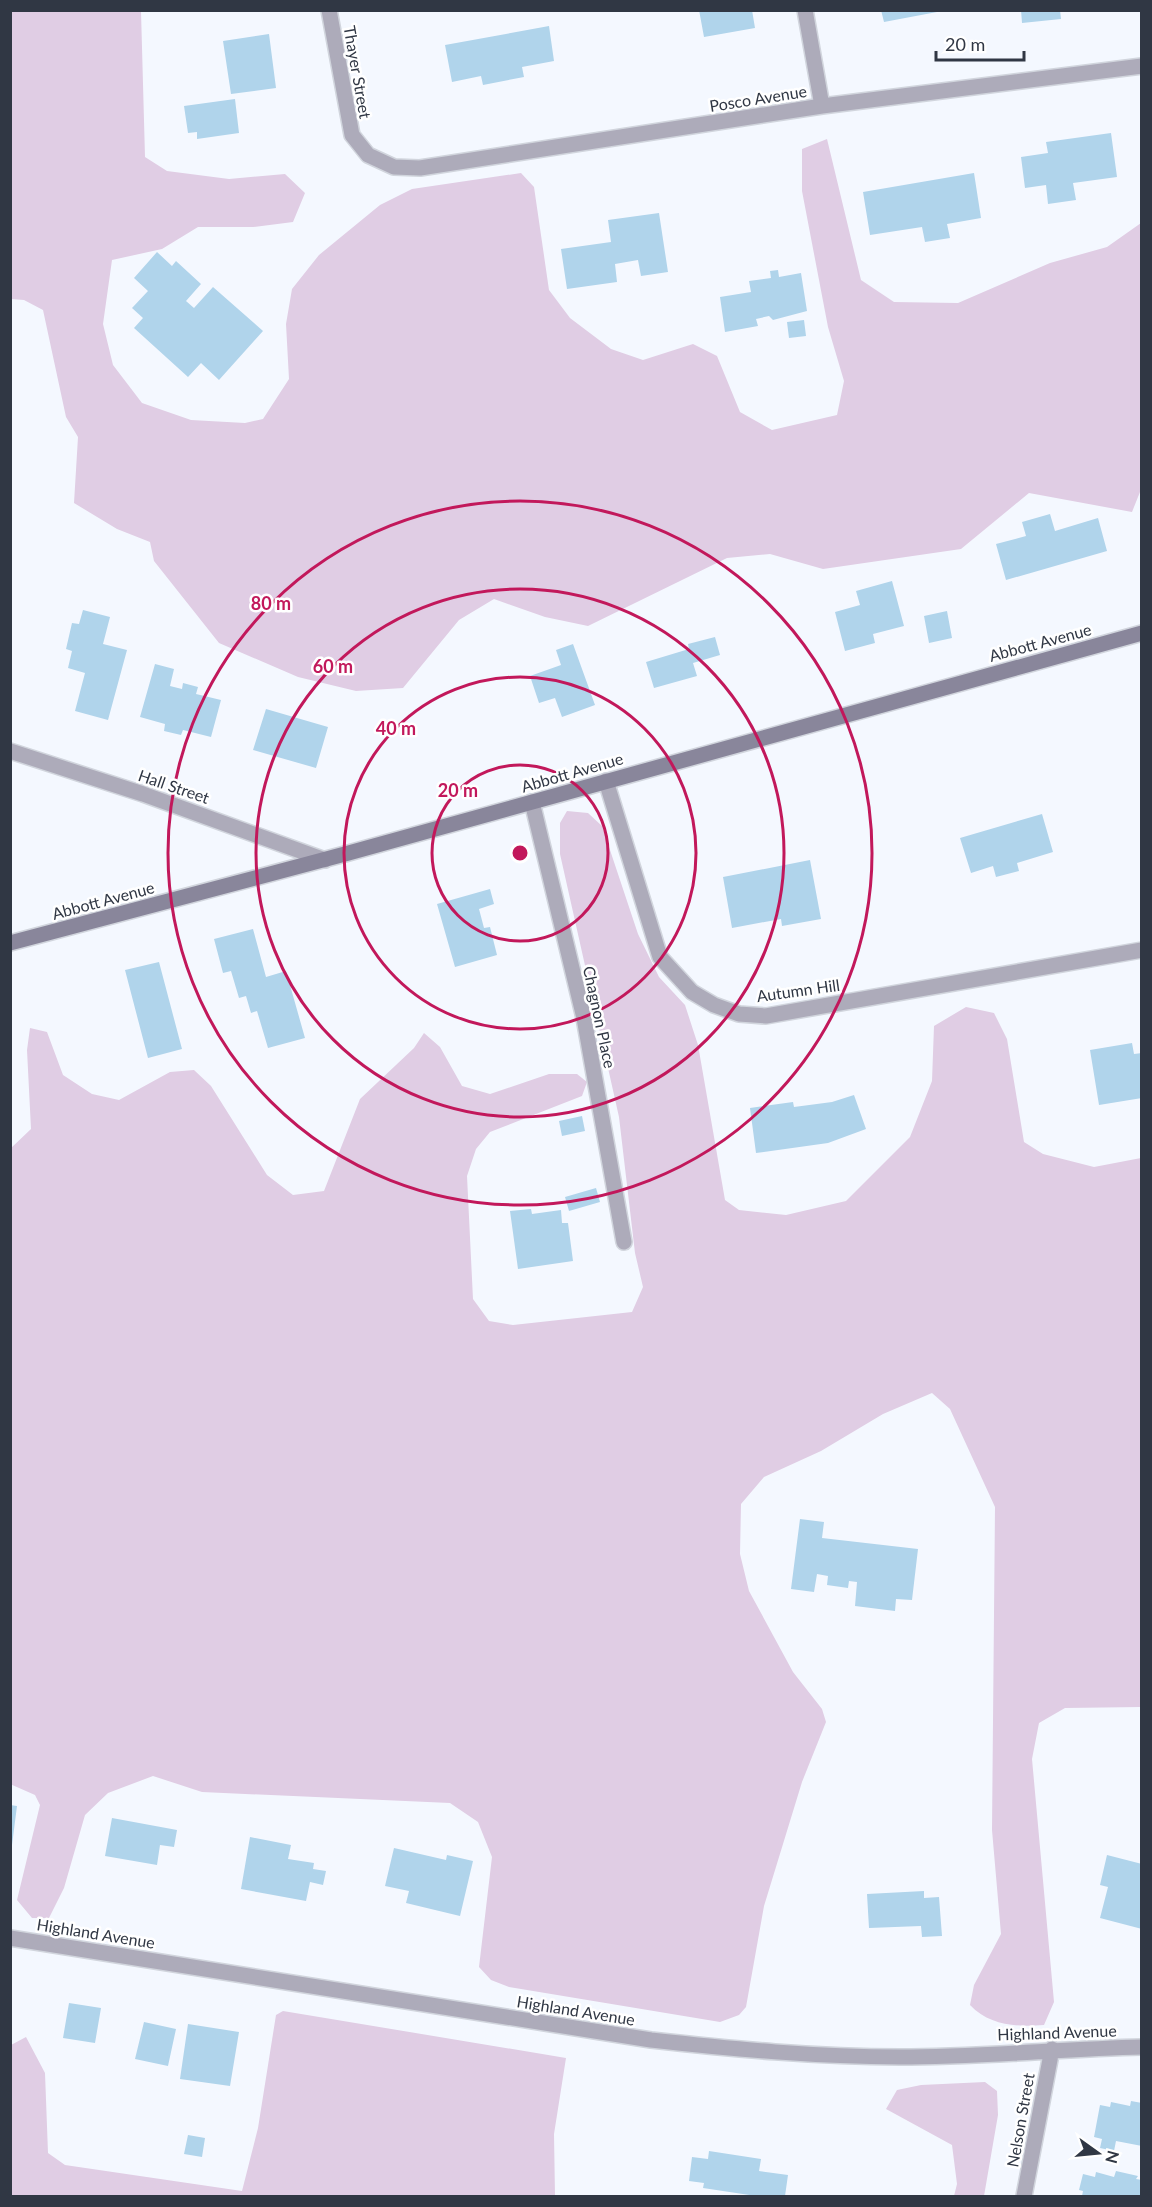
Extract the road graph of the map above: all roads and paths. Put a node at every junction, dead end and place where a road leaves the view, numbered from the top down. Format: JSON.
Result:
{"nodes":[{"id":1,"x":329,"y":10,"type":"edge"},
{"id":2,"x":806,"y":10,"type":"edge"},
{"id":3,"x":1142,"y":66,"type":"edge"},
{"id":4,"x":822,"y":106,"type":"junction"},
{"id":5,"x":382,"y":162,"type":"joint"},
{"id":6,"x":1142,"y":633,"type":"edge"},
{"id":7,"x":10,"y":751,"type":"edge"},
{"id":8,"x":606,"y":781,"type":"junction"},
{"id":9,"x":532,"y":801,"type":"junction"},
{"id":10,"x":325,"y":860,"type":"junction"},
{"id":11,"x":10,"y":943,"type":"edge"},
{"id":12,"x":1142,"y":950,"type":"edge"},
{"id":13,"x":624,"y":1242,"type":"dead end"},
{"id":14,"x":10,"y":1938,"type":"edge"},
{"id":15,"x":1142,"y":2047,"type":"edge"},
{"id":16,"x":1052,"y":2049,"type":"junction"},
{"id":17,"x":1024,"y":2196,"type":"edge"}],
"edges":[{"from":1,"to":5,"type":"street","name":"Thayer Street"},
{"from":2,"to":4,"type":"street"},
{"from":3,"to":4,"type":"street","name":"Posco Avenue"},
{"from":4,"to":5,"type":"street","name":"Posco Avenue"},
{"from":6,"to":8,"type":"street","name":"Abbott Avenue"},
{"from":7,"to":10,"type":"street","name":"Hall Street"},
{"from":8,"to":9,"type":"street","name":"Abbott Avenue"},
{"from":8,"to":12,"type":"street","name":"Autumn Hill"},
{"from":9,"to":10,"type":"street","name":"Abbott Avenue"},
{"from":9,"to":13,"type":"street","name":"Chagnon Place"},
{"from":10,"to":11,"type":"street","name":"Abbott Avenue"},
{"from":14,"to":16,"type":"street","name":"Highland Avenue"},
{"from":15,"to":16,"type":"street","name":"Highland Avenue"},
{"from":16,"to":17,"type":"street","name":"Nelson Street"}]}
